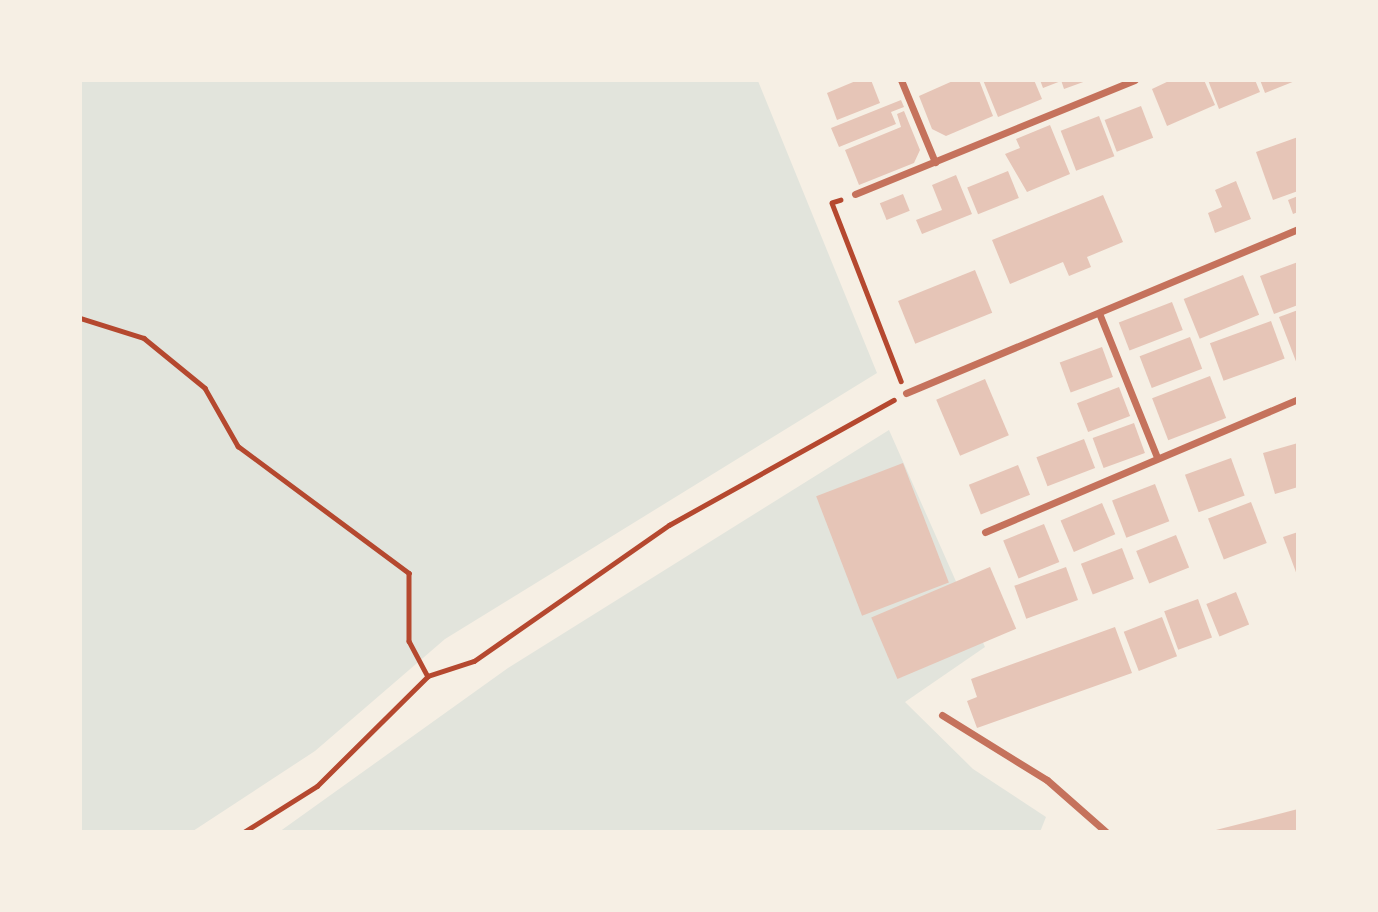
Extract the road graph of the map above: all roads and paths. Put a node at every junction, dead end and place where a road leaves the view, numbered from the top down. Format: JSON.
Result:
{"nodes":[{"id":1,"x":901,"y":80,"type":"edge"},
{"id":2,"x":1135,"y":80,"type":"edge"},
{"id":3,"x":935,"y":162,"type":"junction"},
{"id":4,"x":855,"y":194,"type":"joint"},
{"id":5,"x":1297,"y":229,"type":"edge"},
{"id":6,"x":1099,"y":313,"type":"junction"},
{"id":7,"x":80,"y":318,"type":"edge"},
{"id":8,"x":906,"y":393,"type":"junction"},
{"id":9,"x":1297,"y":399,"type":"edge"},
{"id":10,"x":1157,"y":457,"type":"junction"},
{"id":11,"x":985,"y":532,"type":"dead end"},
{"id":12,"x":428,"y":676,"type":"junction"},
{"id":13,"x":942,"y":715,"type":"dead end"},
{"id":14,"x":244,"y":831,"type":"edge"},
{"id":15,"x":1106,"y":831,"type":"edge"}],
"edges":[{"from":1,"to":3,"type":"street"},
{"from":2,"to":3,"type":"street"},
{"from":3,"to":4,"type":"street"},
{"from":4,"to":8,"type":"path"},
{"from":5,"to":6,"type":"street"},
{"from":6,"to":8,"type":"street"},
{"from":6,"to":10,"type":"street"},
{"from":7,"to":12,"type":"path"},
{"from":8,"to":12,"type":"path"},
{"from":9,"to":10,"type":"street"},
{"from":10,"to":11,"type":"street"},
{"from":12,"to":14,"type":"path"},
{"from":13,"to":15,"type":"street"}]}
